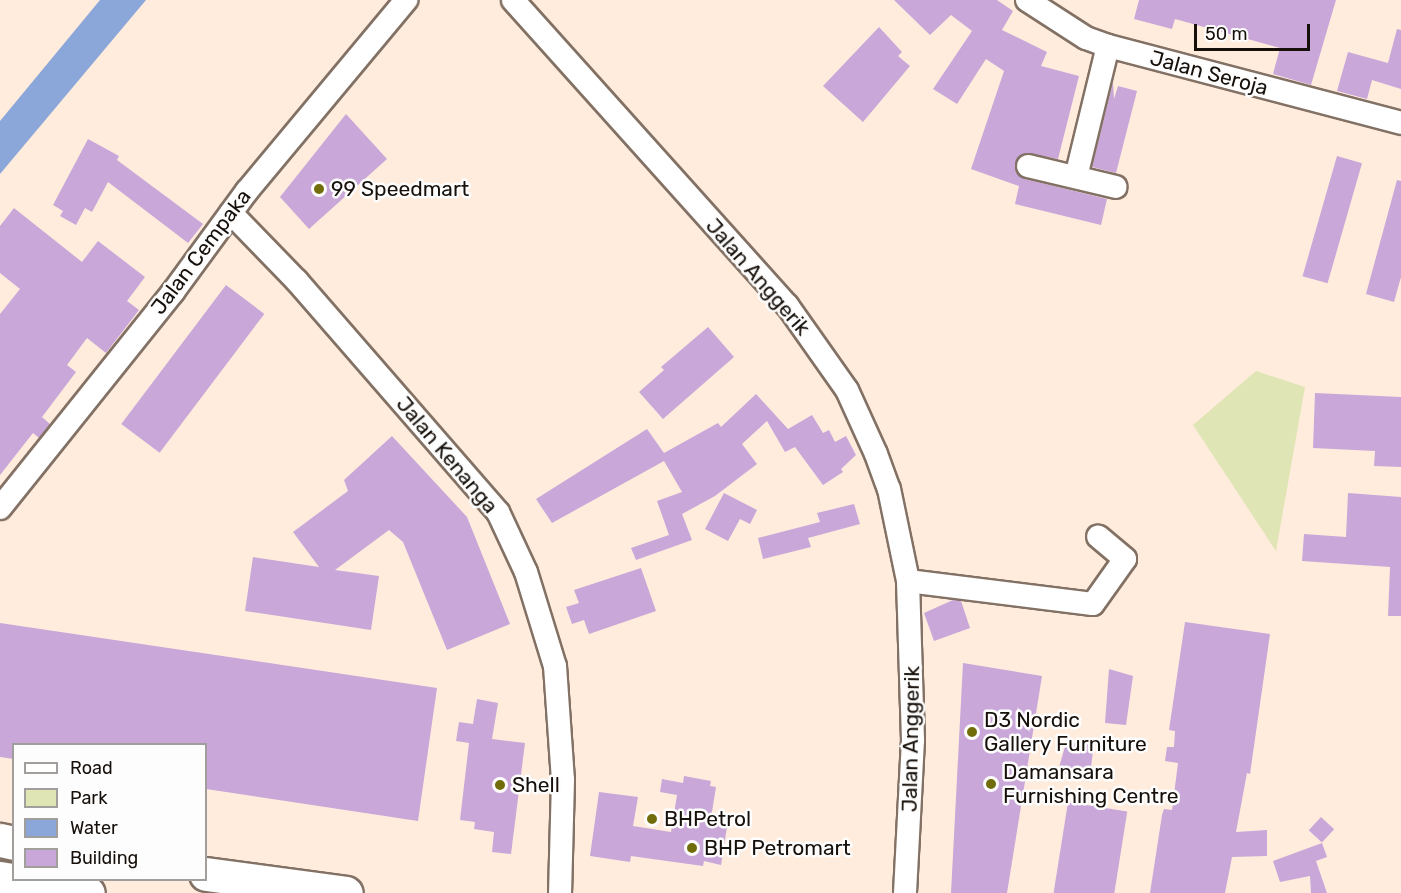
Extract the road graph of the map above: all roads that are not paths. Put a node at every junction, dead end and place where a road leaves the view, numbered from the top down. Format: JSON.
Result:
{"nodes":[{"id":1,"x":406,"y":0,"type":"edge"},
{"id":2,"x":513,"y":0,"type":"edge"},
{"id":3,"x":1027,"y":0,"type":"edge"},
{"id":4,"x":1108,"y":46,"type":"junction"},
{"id":5,"x":1401,"y":123,"type":"edge"},
{"id":6,"x":1028,"y":166,"type":"dead end"},
{"id":7,"x":1076,"y":177,"type":"junction"},
{"id":8,"x":1116,"y":187,"type":"dead end"},
{"id":9,"x":231,"y":213,"type":"junction"},
{"id":10,"x":0,"y":508,"type":"edge"},
{"id":11,"x":1098,"y":536,"type":"dead end"},
{"id":12,"x":908,"y":581,"type":"junction"},
{"id":13,"x":207,"y":874,"type":"edge"},
{"id":14,"x":18,"y":881,"type":"edge"},
{"id":15,"x":88,"y":893,"type":"edge"},
{"id":16,"x":346,"y":893,"type":"edge"},
{"id":17,"x":560,"y":893,"type":"edge"},
{"id":18,"x":905,"y":893,"type":"edge"}],
"edges":[{"from":1,"to":9,"type":"street","name":"Jalan Cempaka"},
{"from":2,"to":12,"type":"street","name":"Jalan Anggerik"},
{"from":3,"to":4,"type":"street","name":"Jalan Seroja"},
{"from":4,"to":5,"type":"street","name":"Jalan Seroja"},
{"from":4,"to":7,"type":"street"},
{"from":6,"to":7,"type":"street"},
{"from":7,"to":8,"type":"street"},
{"from":9,"to":10,"type":"street","name":"Jalan Cempaka"},
{"from":9,"to":17,"type":"street","name":"Jalan Kenanga"},
{"from":11,"to":12,"type":"street"},
{"from":12,"to":18,"type":"street","name":"Jalan Anggerik"},
{"from":13,"to":16,"type":"highway"},
{"from":14,"to":15,"type":"highway"}]}
